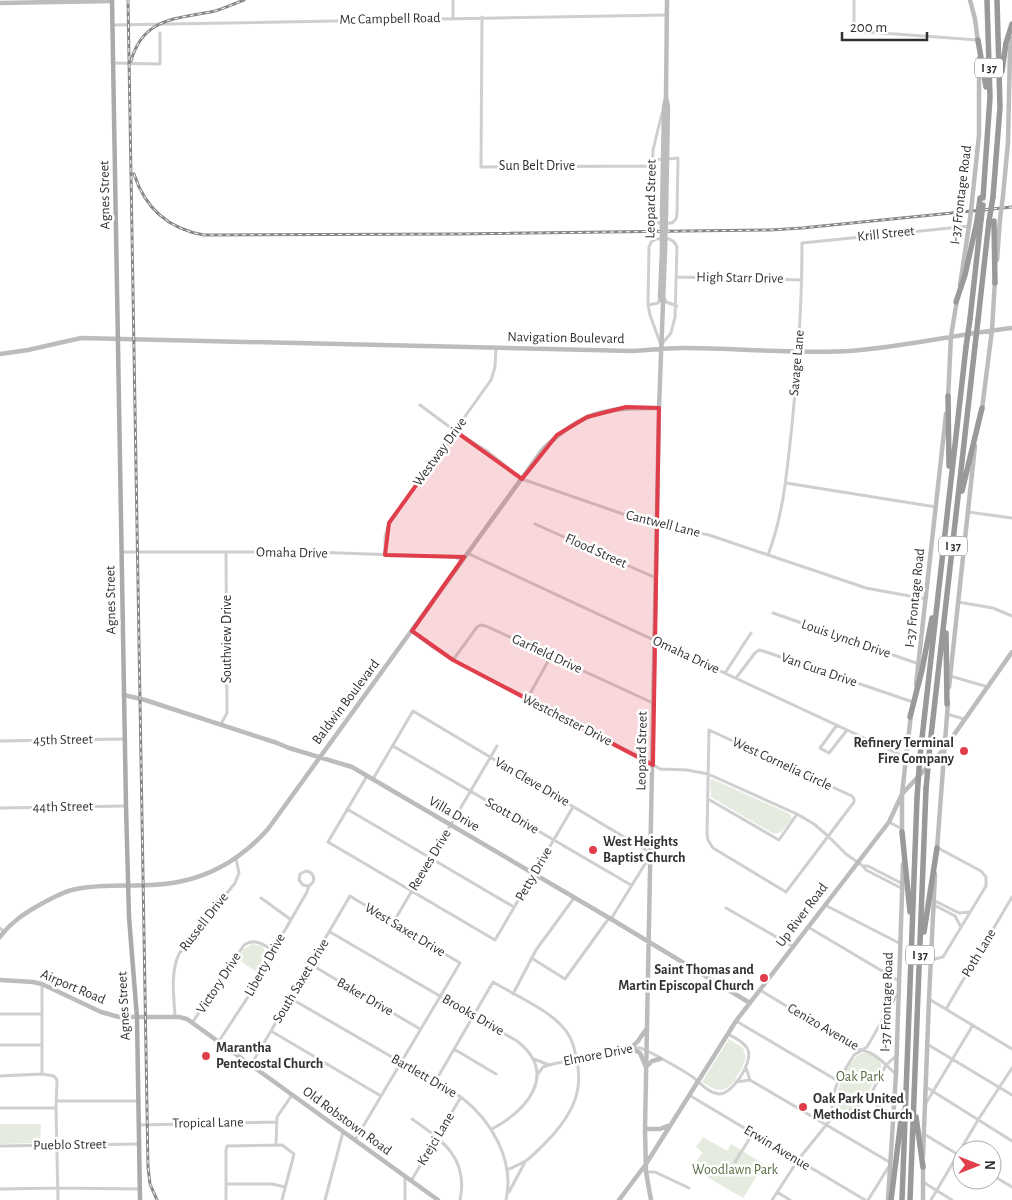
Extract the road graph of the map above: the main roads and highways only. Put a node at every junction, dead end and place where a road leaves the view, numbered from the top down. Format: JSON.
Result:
{"nodes":[{"id":1,"x":667,"y":0,"type":"edge"},
{"id":2,"x":970,"y":0,"type":"edge"},
{"id":3,"x":987,"y":0,"type":"edge"},
{"id":4,"x":997,"y":0,"type":"edge"},
{"id":5,"x":112,"y":1,"type":"edge"},
{"id":6,"x":0,"y":3,"type":"edge"},
{"id":7,"x":1012,"y":24,"type":"edge"},
{"id":8,"x":1012,"y":38,"type":"edge"},
{"id":9,"x":978,"y":40,"type":"junction"},
{"id":10,"x":1000,"y":88,"type":"junction"},
{"id":11,"x":666,"y":97,"type":"junction"},
{"id":12,"x":988,"y":135,"type":"junction"},
{"id":13,"x":665,"y":159,"type":"junction"},
{"id":14,"x":976,"y":220,"type":"junction"},
{"id":15,"x":995,"y":221,"type":"junction"},
{"id":16,"x":995,"y":283,"type":"joint"},
{"id":17,"x":956,"y":302,"type":"junction"},
{"id":18,"x":1012,"y":328,"type":"edge"},
{"id":19,"x":992,"y":330,"type":"junction"},
{"id":20,"x":952,"y":336,"type":"junction"},
{"id":21,"x":118,"y":339,"type":"junction"},
{"id":22,"x":661,"y":347,"type":"junction"},
{"id":23,"x":0,"y":354,"type":"edge"},
{"id":24,"x":948,"y":396,"type":"junction"},
{"id":25,"x":659,"y":408,"type":"junction"},
{"id":26,"x":982,"y":408,"type":"junction"},
{"id":27,"x":949,"y":489,"type":"junction"},
{"id":28,"x":956,"y":515,"type":"junction"},
{"id":29,"x":942,"y":567,"type":"junction"},
{"id":30,"x":948,"y":590,"type":"junction"},
{"id":31,"x":1012,"y":652,"type":"edge"},
{"id":32,"x":124,"y":695,"type":"junction"},
{"id":33,"x":948,"y":704,"type":"junction"},
{"id":34,"x":910,"y":717,"type":"junction"},
{"id":35,"x":944,"y":749,"type":"junction"},
{"id":36,"x":319,"y":757,"type":"junction"},
{"id":37,"x":902,"y":794,"type":"junction"},
{"id":38,"x":902,"y":830,"type":"junction"},
{"id":39,"x":937,"y":848,"type":"junction"},
{"id":40,"x":128,"y":885,"type":"junction"},
{"id":41,"x":2,"y":930,"type":"edge"},
{"id":42,"x":912,"y":936,"type":"junction"},
{"id":43,"x":0,"y":937,"type":"edge"},
{"id":44,"x":648,"y":941,"type":"junction"},
{"id":45,"x":920,"y":946,"type":"junction"},
{"id":46,"x":0,"y":980,"type":"edge"},
{"id":47,"x":750,"y":1003,"type":"junction"},
{"id":48,"x":137,"y":1018,"type":"junction"},
{"id":49,"x":647,"y":1028,"type":"junction"},
{"id":50,"x":660,"y":1059,"type":"road end"},
{"id":51,"x":908,"y":1062,"type":"junction"},
{"id":52,"x":646,"y":1067,"type":"junction"},
{"id":53,"x":914,"y":1099,"type":"junction"},
{"id":54,"x":670,"y":1123,"type":"junction"},
{"id":55,"x":645,"y":1129,"type":"junction"},
{"id":56,"x":646,"y":1164,"type":"junction"},
{"id":57,"x":923,"y":1167,"type":"junction"},
{"id":58,"x":140,"y":1200,"type":"edge"},
{"id":59,"x":438,"y":1200,"type":"edge"},
{"id":60,"x":619,"y":1200,"type":"edge"},
{"id":61,"x":651,"y":1200,"type":"edge"},
{"id":62,"x":889,"y":1200,"type":"edge"},
{"id":63,"x":902,"y":1200,"type":"edge"},
{"id":64,"x":910,"y":1200,"type":"edge"},
{"id":65,"x":923,"y":1200,"type":"edge"}],
"edges":[{"from":1,"to":11,"type":"main road","name":"Leopard Street"},
{"from":2,"to":9,"type":"main road","name":"I-37 Frontage Road"},
{"from":3,"to":12,"type":"highway","number":"I 37"},
{"from":4,"to":10,"type":"highway","number":"I 37"},
{"from":5,"to":6,"type":"main road"},
{"from":5,"to":21,"type":"main road","name":"Agnes Street"},
{"from":7,"to":10,"type":"highway"},
{"from":8,"to":15,"type":"main road","bridge":true},
{"from":9,"to":12,"type":"highway"},
{"from":9,"to":14,"type":"main road","name":"I-37 Frontage Road","bridge":true},
{"from":10,"to":15,"type":"highway","number":"I 37","bridge":true},
{"from":11,"to":13,"type":"main road","name":"Leopard Street"},
{"from":11,"to":13,"type":"main road","name":"Leopard Street"},
{"from":12,"to":14,"type":"highway","number":"I 37","bridge":true},
{"from":13,"to":22,"type":"main road","name":"Leopard Street","bridge":true},
{"from":14,"to":17,"type":"highway"},
{"from":14,"to":17,"type":"main road","name":"I-37 Frontage Road"},
{"from":14,"to":27,"type":"highway","number":"I 37","bridge":true},
{"from":15,"to":16,"type":"highway"},
{"from":15,"to":28,"type":"highway","number":"I 37","bridge":true},
{"from":16,"to":19,"type":"main road"},
{"from":17,"to":20,"type":"main road","name":"I-37 Frontage Road"},
{"from":18,"to":19,"type":"main road","name":"Navigation Boulevard"},
{"from":19,"to":20,"type":"main road","name":"Navigation Boulevard"},
{"from":19,"to":26,"type":"main road"},
{"from":20,"to":22,"type":"main road","name":"Navigation Boulevard"},
{"from":20,"to":24,"type":"main road","name":"I-37 Frontage Road"},
{"from":21,"to":22,"type":"main road","name":"Navigation Boulevard"},
{"from":21,"to":23,"type":"main road","name":"Navigation Boulevard"},
{"from":21,"to":32,"type":"main road","name":"Agnes Street"},
{"from":22,"to":25,"type":"main road","name":"Leopard Street"},
{"from":24,"to":27,"type":"highway"},
{"from":24,"to":34,"type":"main road","name":"I-37 Frontage Road"},
{"from":25,"to":36,"type":"main road","name":"Baldwin Boulevard"},
{"from":25,"to":44,"type":"main road","name":"Leopard Street"},
{"from":26,"to":28,"type":"highway"},
{"from":26,"to":33,"type":"main road"},
{"from":27,"to":29,"type":"highway","number":"I 37"},
{"from":28,"to":30,"type":"highway","number":"I 37"},
{"from":29,"to":34,"type":"highway"},
{"from":29,"to":42,"type":"highway","number":"I 37","bridge":true},
{"from":30,"to":33,"type":"highway"},
{"from":30,"to":45,"type":"highway","number":"I 37","bridge":true},
{"from":31,"to":35,"type":"main road","name":"Up River Road"},
{"from":32,"to":36,"type":"main road","name":"Villa Drive"},
{"from":32,"to":40,"type":"main road","name":"Agnes Street"},
{"from":33,"to":35,"type":"main road"},
{"from":34,"to":37,"type":"main road","name":"I-37 Frontage Road"},
{"from":35,"to":37,"type":"main road","name":"Up River Road"},
{"from":35,"to":39,"type":"main road"},
{"from":36,"to":40,"type":"main road","name":"Baldwin Boulevard"},
{"from":36,"to":44,"type":"main road","name":"Villa Drive"},
{"from":37,"to":38,"type":"main road","name":"I-37 Frontage Road"},
{"from":37,"to":47,"type":"main road","name":"Up River Road"},
{"from":38,"to":42,"type":"highway"},
{"from":38,"to":62,"type":"main road","name":"I-37 Frontage Road"},
{"from":39,"to":45,"type":"highway"},
{"from":39,"to":57,"type":"main road"},
{"from":40,"to":41,"type":"main road","name":"Baldwin Boulevard"},
{"from":40,"to":48,"type":"main road","name":"Agnes Street"},
{"from":41,"to":43,"type":"main road","name":"Baldwin Boulevard"},
{"from":42,"to":51,"type":"highway","number":"I 37"},
{"from":44,"to":47,"type":"main road","name":"Villa Drive"},
{"from":44,"to":49,"type":"main road","name":"Leopard Street"},
{"from":45,"to":53,"type":"highway","number":"I 37"},
{"from":46,"to":48,"type":"main road","name":"Airport Road"},
{"from":47,"to":54,"type":"main road","name":"Up River Road"},
{"from":48,"to":58,"type":"main road","name":"Agnes Street"},
{"from":48,"to":59,"type":"main road","name":"Old Robstown Road"},
{"from":49,"to":52,"type":"main road","name":"Leopard Street"},
{"from":49,"to":52,"type":"main road"},
{"from":50,"to":52,"type":"main road"},
{"from":51,"to":62,"type":"highway"},
{"from":51,"to":63,"type":"highway","number":"I 37"},
{"from":52,"to":55,"type":"main road","name":"Leopard Street"},
{"from":53,"to":57,"type":"highway"},
{"from":53,"to":64,"type":"highway","number":"I 37"},
{"from":54,"to":55,"type":"main road"},
{"from":54,"to":56,"type":"main road","name":"Up River Road"},
{"from":55,"to":56,"type":"main road","name":"Leopard Street"},
{"from":56,"to":60,"type":"main road","name":"Up River Road"},
{"from":56,"to":61,"type":"main road","name":"Leopard Street"},
{"from":57,"to":65,"type":"main road"}]}
